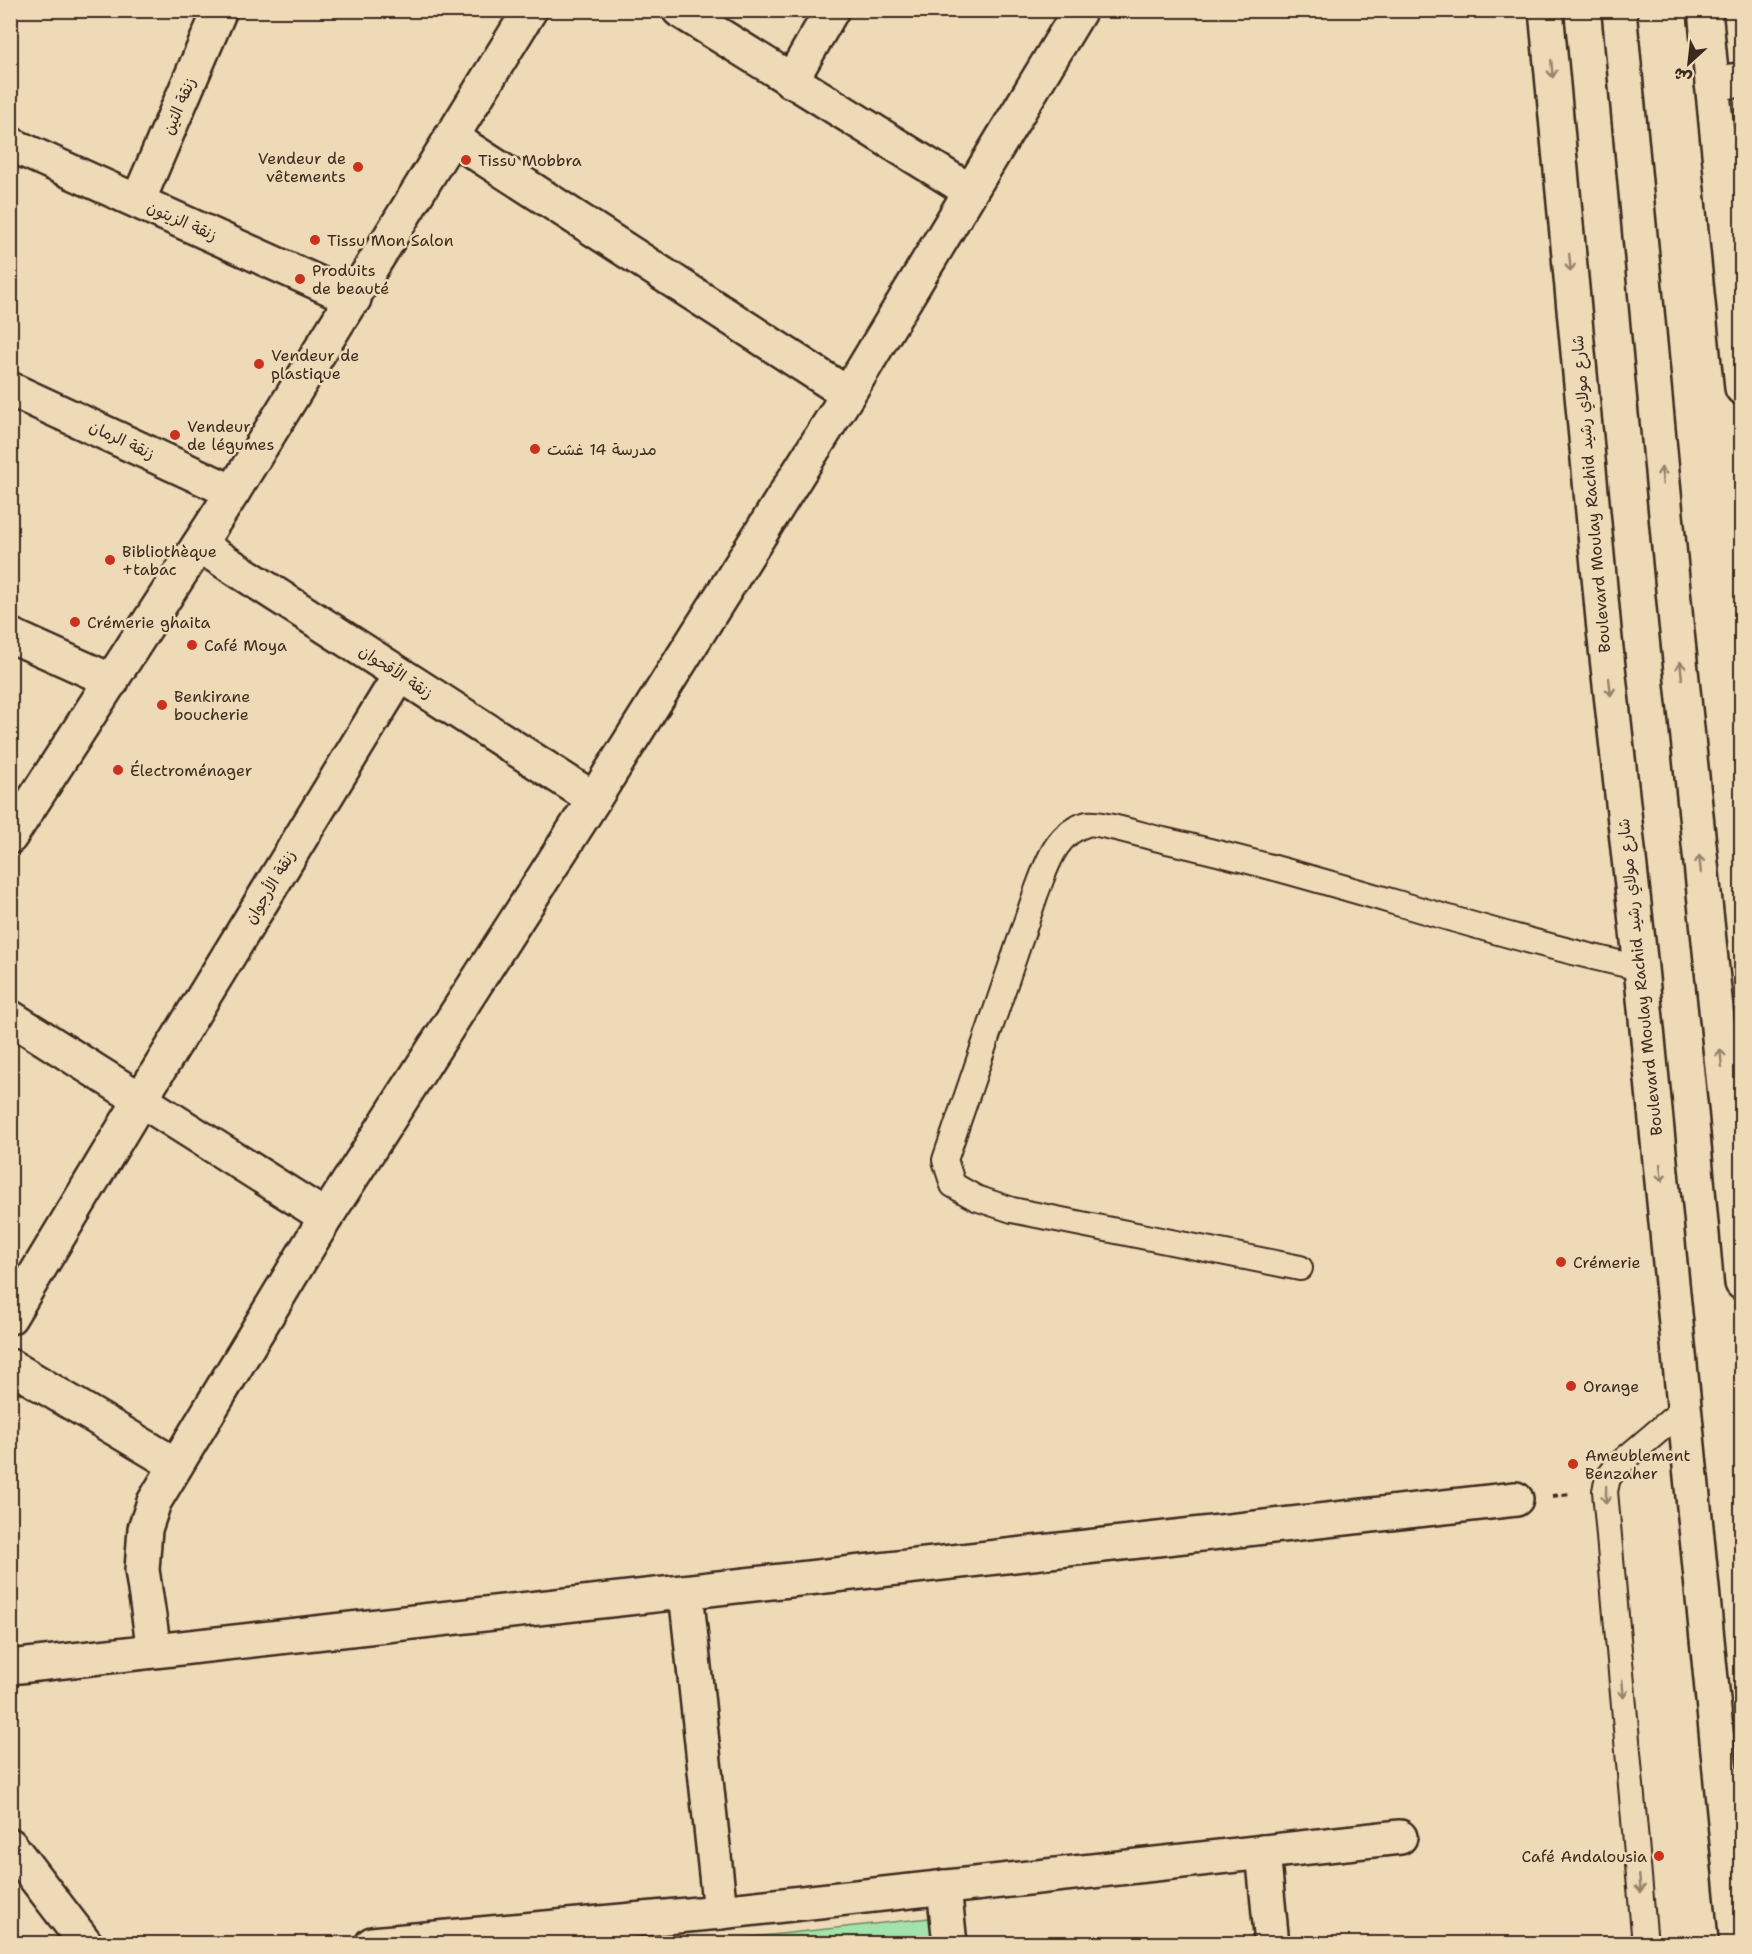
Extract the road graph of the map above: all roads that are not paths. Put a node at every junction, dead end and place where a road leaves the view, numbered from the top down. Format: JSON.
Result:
{"nodes":[{"id":1,"x":220,"y":10,"type":"edge"},
{"id":2,"x":530,"y":10,"type":"edge"},
{"id":3,"x":679,"y":10,"type":"edge"},
{"id":4,"x":832,"y":10,"type":"edge"},
{"id":5,"x":1080,"y":10,"type":"edge"},
{"id":6,"x":1546,"y":10,"type":"edge"},
{"id":7,"x":1619,"y":10,"type":"edge"},
{"id":8,"x":1705,"y":10,"type":"edge"},
{"id":9,"x":790,"y":81,"type":"junction"},
{"id":10,"x":1727,"y":81,"type":"edge"},
{"id":11,"x":452,"y":137,"type":"junction"},
{"id":12,"x":10,"y":144,"type":"edge"},
{"id":13,"x":970,"y":191,"type":"junction"},
{"id":14,"x":138,"y":201,"type":"junction"},
{"id":15,"x":354,"y":299,"type":"junction"},
{"id":16,"x":1742,"y":388,"type":"edge"},
{"id":17,"x":10,"y":389,"type":"edge"},
{"id":18,"x":848,"y":394,"type":"junction"},
{"id":19,"x":233,"y":492,"type":"junction"},
{"id":20,"x":199,"y":545,"type":"junction"},
{"id":21,"x":10,"y":635,"type":"edge"},
{"id":22,"x":400,"y":675,"type":"junction"},
{"id":23,"x":111,"y":681,"type":"junction"},
{"id":24,"x":594,"y":799,"type":"junction"},
{"id":25,"x":10,"y":837,"type":"edge"},
{"id":26,"x":1641,"y":968,"type":"junction"},
{"id":27,"x":10,"y":1017,"type":"edge"},
{"id":28,"x":141,"y":1099,"type":"junction"},
{"id":29,"x":326,"y":1217,"type":"junction"},
{"id":30,"x":1300,"y":1268,"type":"dead end"},
{"id":31,"x":1742,"y":1283,"type":"edge"},
{"id":32,"x":10,"y":1317,"type":"edge"},
{"id":33,"x":10,"y":1366,"type":"edge"},
{"id":34,"x":1685,"y":1408,"type":"junction"},
{"id":35,"x":176,"y":1465,"type":"junction"},
{"id":36,"x":1516,"y":1499,"type":"road end"},
{"id":37,"x":686,"y":1592,"type":"junction"},
{"id":38,"x":154,"y":1650,"type":"junction"},
{"id":39,"x":10,"y":1667,"type":"edge"},
{"id":40,"x":1400,"y":1837,"type":"dead end"},
{"id":41,"x":10,"y":1845,"type":"edge"},
{"id":42,"x":1263,"y":1852,"type":"junction"},
{"id":43,"x":944,"y":1887,"type":"junction"},
{"id":44,"x":720,"y":1912,"type":"junction"},
{"id":45,"x":408,"y":1942,"type":"edge"},
{"id":46,"x":86,"y":1944,"type":"edge"},
{"id":47,"x":372,"y":1944,"type":"edge"},
{"id":48,"x":950,"y":1944,"type":"edge"},
{"id":49,"x":1272,"y":1944,"type":"edge"},
{"id":50,"x":1645,"y":1944,"type":"edge"},
{"id":51,"x":1737,"y":1944,"type":"edge"}],
"edges":[{"from":1,"to":14,"type":"street","name":"زنقة التين"},
{"from":2,"to":11,"type":"street"},
{"from":3,"to":9,"type":"street"},
{"from":4,"to":9,"type":"street"},
{"from":5,"to":13,"type":"street"},
{"from":6,"to":26,"type":"street","name":"Boulevard Moulay Rachid شارع مولاي رشيد","one_way":true},
{"from":31,"to":7,"type":"street","one_way":true},
{"from":8,"to":10,"type":"street"},
{"from":9,"to":13,"type":"street"},
{"from":10,"to":16,"type":"street"},
{"from":11,"to":15,"type":"street"},
{"from":11,"to":18,"type":"street"},
{"from":12,"to":14,"type":"street","name":"زنقة الزيتون"},
{"from":13,"to":18,"type":"street"},
{"from":14,"to":15,"type":"street","name":"زنقة الزيتون"},
{"from":15,"to":19,"type":"street"},
{"from":17,"to":19,"type":"street","name":"زنقة الرمان"},
{"from":18,"to":24,"type":"street"},
{"from":19,"to":20,"type":"street"},
{"from":20,"to":22,"type":"street","name":"زنقة الأقحوان"},
{"from":20,"to":23,"type":"street"},
{"from":21,"to":23,"type":"street"},
{"from":22,"to":24,"type":"street","name":"زنقة الأقحوان"},
{"from":22,"to":28,"type":"street","name":"زنقة الأرجوان"},
{"from":23,"to":25,"type":"street"},
{"from":24,"to":29,"type":"street"},
{"from":26,"to":30,"type":"lane"},
{"from":26,"to":34,"type":"street","name":"Boulevard Moulay Rachid شارع مولاي رشيد","one_way":true},
{"from":27,"to":28,"type":"street"},
{"from":28,"to":29,"type":"street"},
{"from":28,"to":32,"type":"street","name":"زنقة الأرجوان"},
{"from":29,"to":35,"type":"street"},
{"from":33,"to":35,"type":"street"},
{"from":34,"to":50,"type":"lane","one_way":true},
{"from":34,"to":51,"type":"street","name":"Boulevard Moulay Rachid شارع مولاي رشيد"},
{"from":35,"to":38,"type":"street"},
{"from":36,"to":37,"type":"street"},
{"from":37,"to":38,"type":"street"},
{"from":37,"to":44,"type":"street"},
{"from":38,"to":39,"type":"street"},
{"from":40,"to":42,"type":"street"},
{"from":41,"to":46,"type":"street"},
{"from":42,"to":43,"type":"street"},
{"from":42,"to":49,"type":"street"},
{"from":43,"to":44,"type":"street"},
{"from":43,"to":48,"type":"street"},
{"from":44,"to":45,"type":"street"},
{"from":45,"to":47,"type":"street"}]}
